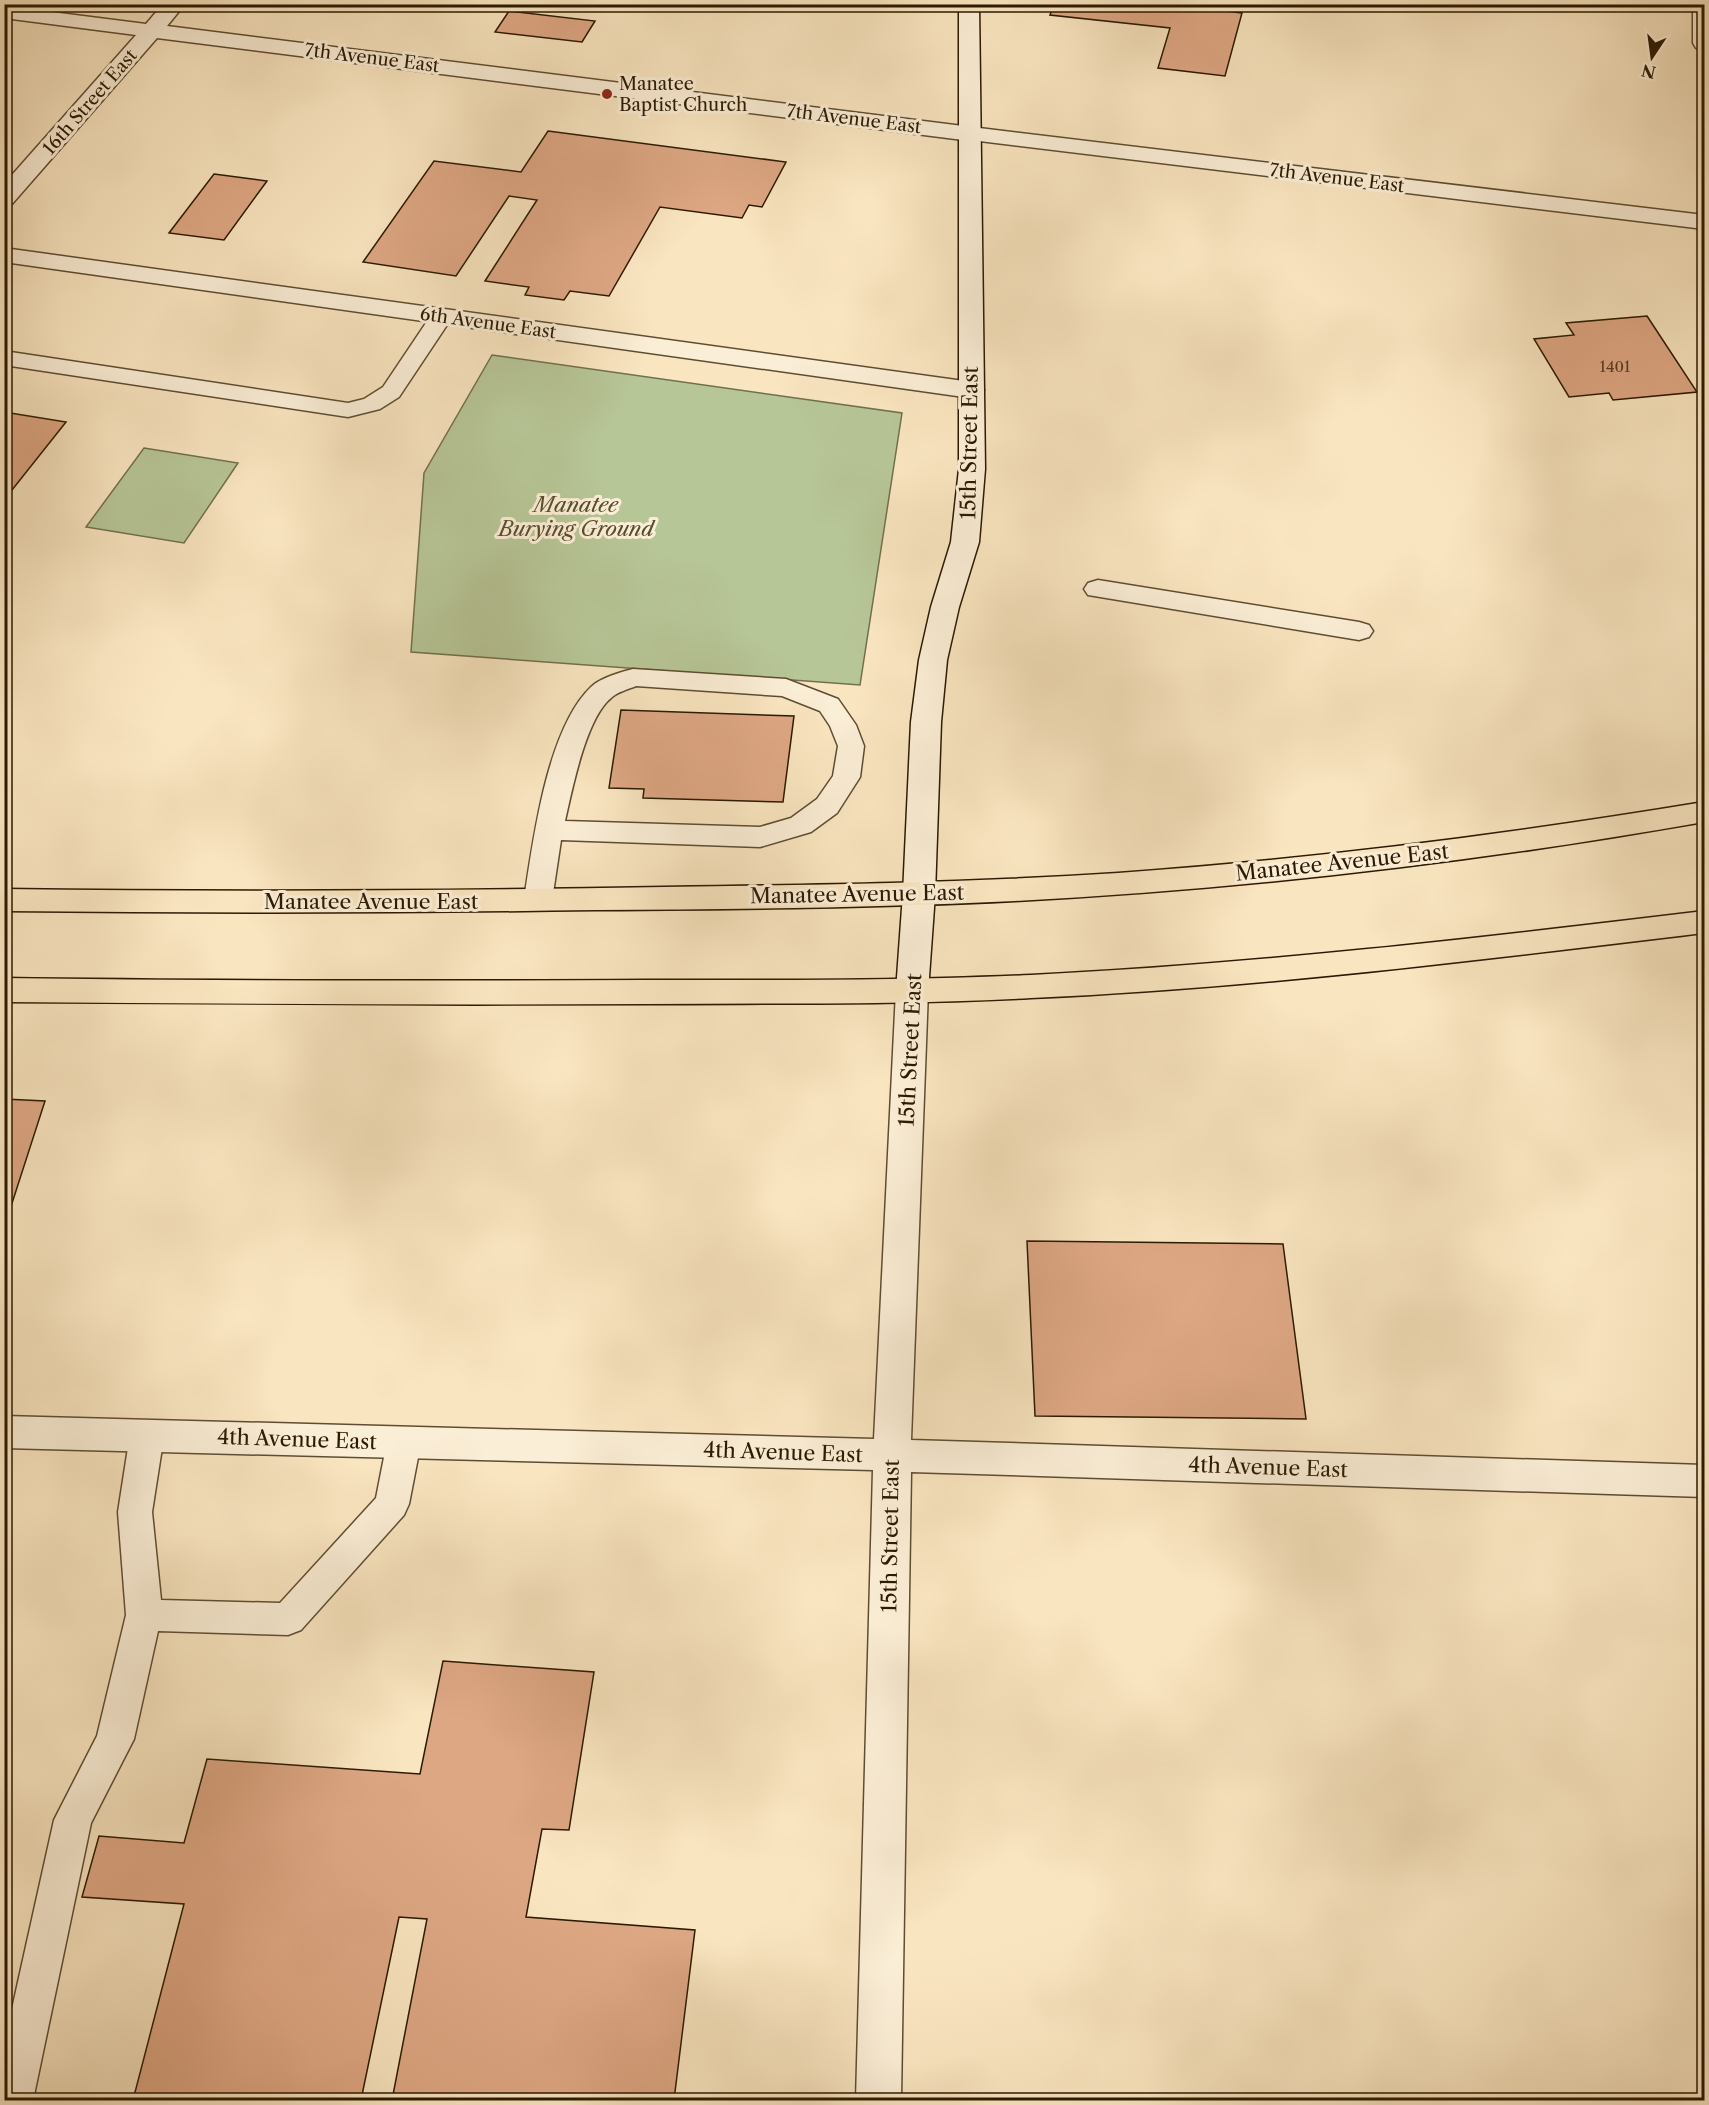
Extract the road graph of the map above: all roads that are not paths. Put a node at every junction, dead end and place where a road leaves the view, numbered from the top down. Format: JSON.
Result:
{"nodes":[{"id":1,"x":175,"y":4,"type":"edge"},
{"id":2,"x":969,"y":4,"type":"edge"},
{"id":3,"x":1703,"y":4,"type":"edge"},
{"id":4,"x":4,"y":12,"type":"edge"},
{"id":5,"x":153,"y":30,"type":"junction"},
{"id":6,"x":1704,"y":43,"type":"edge"},
{"id":7,"x":971,"y":134,"type":"junction"},
{"id":8,"x":4,"y":199,"type":"edge"},
{"id":9,"x":1704,"y":222,"type":"edge"},
{"id":10,"x":4,"y":255,"type":"edge"},
{"id":11,"x":442,"y":316,"type":"junction"},
{"id":12,"x":4,"y":358,"type":"edge"},
{"id":13,"x":971,"y":390,"type":"junction"},
{"id":14,"x":1098,"y":589,"type":"dead end"},
{"id":15,"x":1359,"y":631,"type":"dead end"},
{"id":16,"x":1704,"y":812,"type":"edge"},
{"id":17,"x":549,"y":830,"type":"junction"},
{"id":18,"x":919,"y":894,"type":"junction"},
{"id":19,"x":4,"y":900,"type":"edge"},
{"id":20,"x":538,"y":900,"type":"junction"},
{"id":21,"x":1704,"y":922,"type":"edge"},
{"id":22,"x":4,"y":990,"type":"edge"},
{"id":23,"x":912,"y":991,"type":"junction"},
{"id":24,"x":4,"y":1432,"type":"edge"},
{"id":25,"x":147,"y":1435,"type":"junction"},
{"id":26,"x":404,"y":1442,"type":"junction"},
{"id":27,"x":892,"y":1455,"type":"junction"},
{"id":28,"x":1704,"y":1481,"type":"edge"},
{"id":29,"x":144,"y":1615,"type":"junction"},
{"id":30,"x":13,"y":2100,"type":"edge"},
{"id":31,"x":878,"y":2100,"type":"edge"}],
"edges":[{"from":1,"to":5,"type":"street","name":"16th Street East"},
{"from":2,"to":7,"type":"street","name":"15th Street East"},
{"from":3,"to":6,"type":"street"},
{"from":4,"to":5,"type":"street","name":"7th Avenue East"},
{"from":5,"to":7,"type":"street","name":"7th Avenue East"},
{"from":5,"to":8,"type":"street","name":"16th Street East"},
{"from":7,"to":9,"type":"street","name":"7th Avenue East"},
{"from":7,"to":13,"type":"street","name":"15th Street East"},
{"from":10,"to":11,"type":"street","name":"6th Avenue East"},
{"from":11,"to":12,"type":"lane"},
{"from":11,"to":13,"type":"street","name":"6th Avenue East"},
{"from":13,"to":18,"type":"street","name":"15th Street East"},
{"from":14,"to":15,"type":"street"},
{"from":16,"to":18,"type":"main road","name":"Manatee Avenue East"},
{"from":17,"to":17,"type":"lane"},
{"from":17,"to":20,"type":"lane"},
{"from":18,"to":20,"type":"main road","name":"Manatee Avenue East"},
{"from":18,"to":23,"type":"street","name":"15th Street East"},
{"from":19,"to":20,"type":"main road","name":"Manatee Avenue East"},
{"from":21,"to":23,"type":"main road"},
{"from":22,"to":23,"type":"main road"},
{"from":23,"to":27,"type":"street","name":"15th Street East"},
{"from":24,"to":25,"type":"street","name":"4th Avenue East"},
{"from":25,"to":26,"type":"street","name":"4th Avenue East"},
{"from":25,"to":29,"type":"lane"},
{"from":26,"to":27,"type":"street","name":"4th Avenue East"},
{"from":26,"to":29,"type":"lane"},
{"from":27,"to":28,"type":"street","name":"4th Avenue East"},
{"from":27,"to":31,"type":"street","name":"15th Street East"},
{"from":29,"to":30,"type":"lane"}]}
